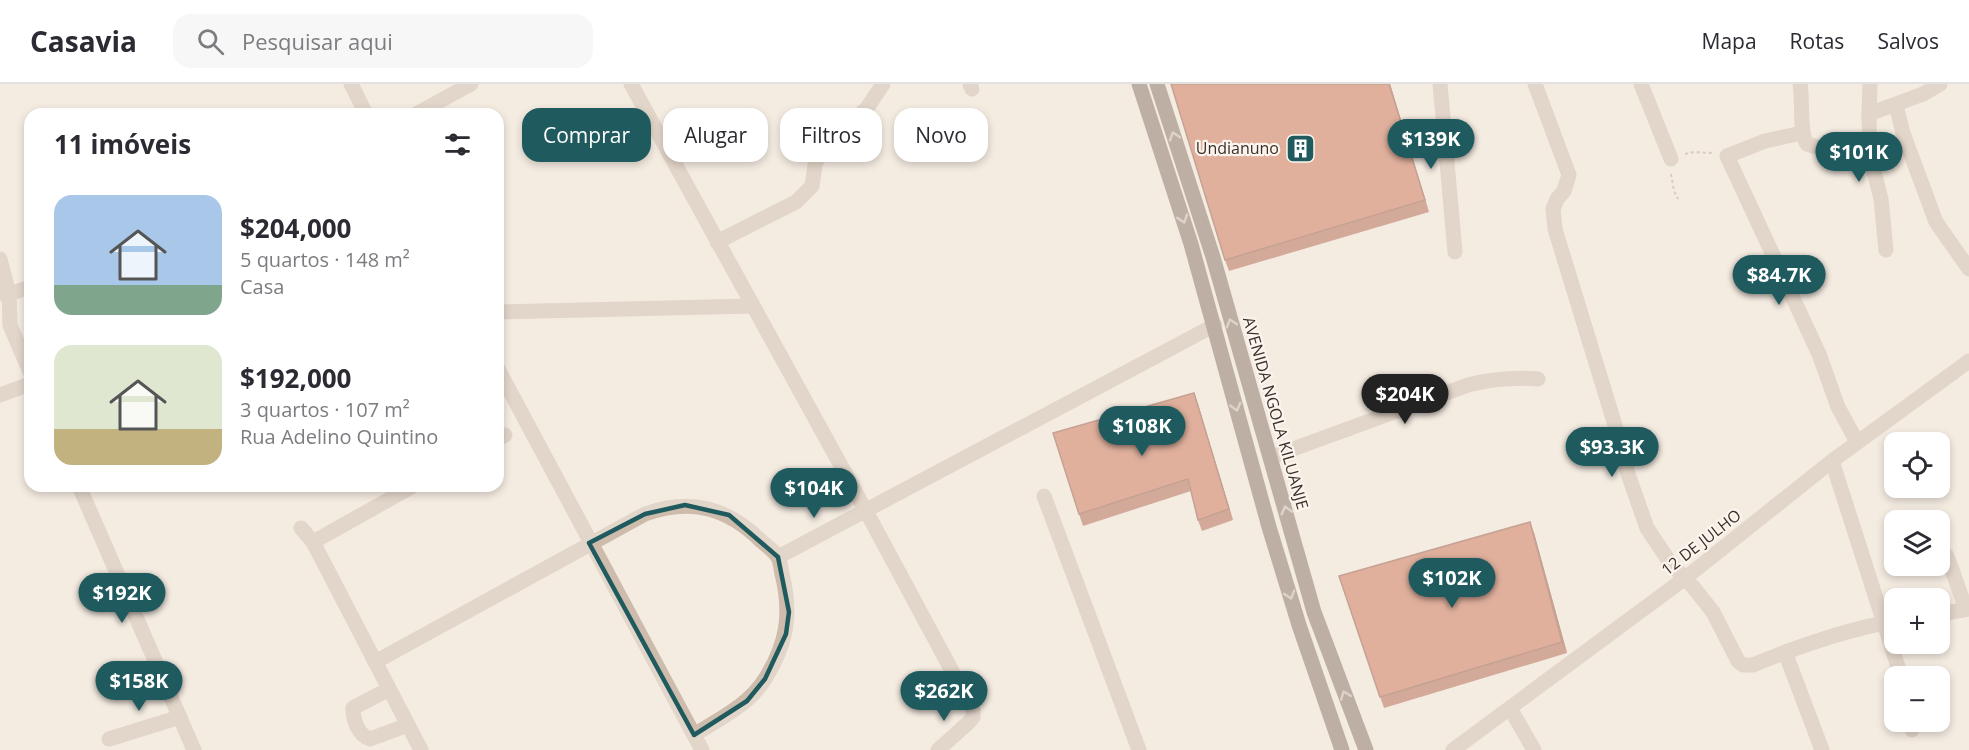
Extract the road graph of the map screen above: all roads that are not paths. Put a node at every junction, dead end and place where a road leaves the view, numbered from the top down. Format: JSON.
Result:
{"nodes":[{"id":1,"x":351,"y":84,"type":"edge"},
{"id":2,"x":471,"y":84,"type":"edge"},
{"id":3,"x":631,"y":84,"type":"edge"},
{"id":4,"x":883,"y":84,"type":"edge"},
{"id":5,"x":1139,"y":84,"type":"edge"},
{"id":6,"x":1157,"y":84,"type":"edge"},
{"id":7,"x":1440,"y":84,"type":"edge"},
{"id":8,"x":1535,"y":84,"type":"edge"},
{"id":9,"x":1641,"y":84,"type":"edge"},
{"id":10,"x":1800,"y":84,"type":"edge"},
{"id":11,"x":1870,"y":84,"type":"edge"},
{"id":12,"x":1940,"y":84,"type":"edge"},
{"id":13,"x":1896,"y":105,"type":"junction"},
{"id":14,"x":363,"y":108,"type":"edge"},
{"id":15,"x":427,"y":108,"type":"edge"},
{"id":16,"x":1869,"y":114,"type":"junction"},
{"id":17,"x":1802,"y":133,"type":"junction"},
{"id":18,"x":1871,"y":143,"type":"junction"},
{"id":19,"x":1671,"y":159,"type":"road end"},
{"id":20,"x":717,"y":242,"type":"junction"},
{"id":21,"x":1886,"y":250,"type":"dead end"},
{"id":22,"x":1455,"y":252,"type":"dead end"},
{"id":23,"x":0,"y":260,"type":"edge"},
{"id":24,"x":1969,"y":269,"type":"edge"},
{"id":25,"x":24,"y":288,"type":"edge"},
{"id":26,"x":5,"y":293,"type":"edge"},
{"id":27,"x":752,"y":306,"type":"junction"},
{"id":28,"x":504,"y":312,"type":"edge"},
{"id":29,"x":5,"y":320,"type":"edge"},
{"id":30,"x":1215,"y":325,"type":"junction"},
{"id":31,"x":24,"y":360,"type":"edge"},
{"id":32,"x":1969,"y":361,"type":"edge"},
{"id":33,"x":504,"y":380,"type":"edge"},
{"id":34,"x":1538,"y":380,"type":"dead end"},
{"id":35,"x":24,"y":386,"type":"edge"},
{"id":36,"x":0,"y":395,"type":"edge"},
{"id":37,"x":1857,"y":442,"type":"junction"},
{"id":38,"x":1271,"y":457,"type":"junction"},
{"id":39,"x":1832,"y":461,"type":"junction"},
{"id":40,"x":82,"y":492,"type":"edge"},
{"id":41,"x":402,"y":492,"type":"edge"},
{"id":42,"x":1044,"y":496,"type":"dead end"},
{"id":43,"x":866,"y":511,"type":"junction"},
{"id":44,"x":301,"y":528,"type":"dead end"},
{"id":45,"x":313,"y":542,"type":"junction"},
{"id":46,"x":589,"y":543,"type":"junction"},
{"id":47,"x":778,"y":557,"type":"junction"},
{"id":48,"x":1950,"y":564,"type":"edge"},
{"id":49,"x":1684,"y":579,"type":"junction"},
{"id":50,"x":1884,"y":608,"type":"edge"},
{"id":51,"x":1967,"y":609,"type":"edge"},
{"id":52,"x":1950,"y":612,"type":"edge"},
{"id":53,"x":1884,"y":623,"type":"edge"},
{"id":54,"x":1785,"y":652,"type":"junction"},
{"id":55,"x":375,"y":662,"type":"junction"},
{"id":56,"x":389,"y":689,"type":"junction"},
{"id":57,"x":1510,"y":708,"type":"junction"},
{"id":58,"x":180,"y":717,"type":"junction"},
{"id":59,"x":408,"y":725,"type":"junction"},
{"id":60,"x":694,"y":735,"type":"junction"},
{"id":61,"x":109,"y":739,"type":"dead end"},
{"id":62,"x":194,"y":750,"type":"edge"},
{"id":63,"x":421,"y":750,"type":"edge"},
{"id":64,"x":702,"y":750,"type":"edge"},
{"id":65,"x":938,"y":750,"type":"edge"},
{"id":66,"x":1139,"y":750,"type":"edge"},
{"id":67,"x":1342,"y":750,"type":"edge"},
{"id":68,"x":1366,"y":750,"type":"edge"},
{"id":69,"x":1453,"y":750,"type":"edge"},
{"id":70,"x":1534,"y":750,"type":"edge"},
{"id":71,"x":1822,"y":750,"type":"edge"}],
"edges":[{"from":1,"to":14,"type":"street"},
{"from":2,"to":15,"type":"street"},
{"from":3,"to":20,"type":"street"},
{"from":4,"to":20,"type":"street"},
{"from":5,"to":30,"type":"main road","one_way":true},
{"from":38,"to":6,"type":"main road","name":"AVENIDA NGOLA KILUANJE","one_way":true},
{"from":7,"to":22,"type":"street"},
{"from":8,"to":49,"type":"street"},
{"from":9,"to":19,"type":"street"},
{"from":10,"to":17,"type":"street"},
{"from":11,"to":16,"type":"street"},
{"from":12,"to":13,"type":"street"},
{"from":13,"to":16,"type":"street"},
{"from":13,"to":24,"type":"street"},
{"from":16,"to":18,"type":"street"},
{"from":17,"to":18,"type":"street"},
{"from":17,"to":37,"type":"street"},
{"from":18,"to":21,"type":"street"},
{"from":20,"to":27,"type":"street"},
{"from":23,"to":26,"type":"street"},
{"from":25,"to":26,"type":"street"},
{"from":26,"to":29,"type":"street"},
{"from":27,"to":28,"type":"street"},
{"from":27,"to":43,"type":"street"},
{"from":29,"to":31,"type":"street"},
{"from":30,"to":43,"type":"street"},
{"from":30,"to":67,"type":"main road","one_way":true},
{"from":32,"to":37,"type":"street","name":"12 DE JULHO"},
{"from":33,"to":46,"type":"street"},
{"from":34,"to":38,"type":"street"},
{"from":35,"to":36,"type":"street"},
{"from":37,"to":39,"type":"street","name":"12 DE JULHO"},
{"from":68,"to":38,"type":"main road","name":"AVENIDA NGOLA KILUANJE","one_way":true},
{"from":39,"to":49,"type":"street","name":"12 DE JULHO"},
{"from":39,"to":50,"type":"street"},
{"from":40,"to":58,"type":"street"},
{"from":41,"to":45,"type":"street"},
{"from":42,"to":66,"type":"street"},
{"from":43,"to":47,"type":"street"},
{"from":43,"to":65,"type":"street"},
{"from":44,"to":45,"type":"street"},
{"from":45,"to":55,"type":"street"},
{"from":46,"to":47,"type":"street"},
{"from":46,"to":55,"type":"street"},
{"from":46,"to":60,"type":"street"},
{"from":47,"to":60,"type":"street"},
{"from":48,"to":51,"type":"street"},
{"from":49,"to":54,"type":"street"},
{"from":49,"to":57,"type":"street","name":"12 DE JULHO"},
{"from":51,"to":52,"type":"street"},
{"from":53,"to":54,"type":"street"},
{"from":54,"to":71,"type":"street"},
{"from":55,"to":56,"type":"street"},
{"from":56,"to":59,"type":"street"},
{"from":56,"to":59,"type":"street"},
{"from":57,"to":69,"type":"street","name":"12 DE JULHO"},
{"from":57,"to":70,"type":"street"},
{"from":58,"to":61,"type":"street"},
{"from":58,"to":62,"type":"street"},
{"from":59,"to":63,"type":"street"},
{"from":60,"to":64,"type":"street"}]}
